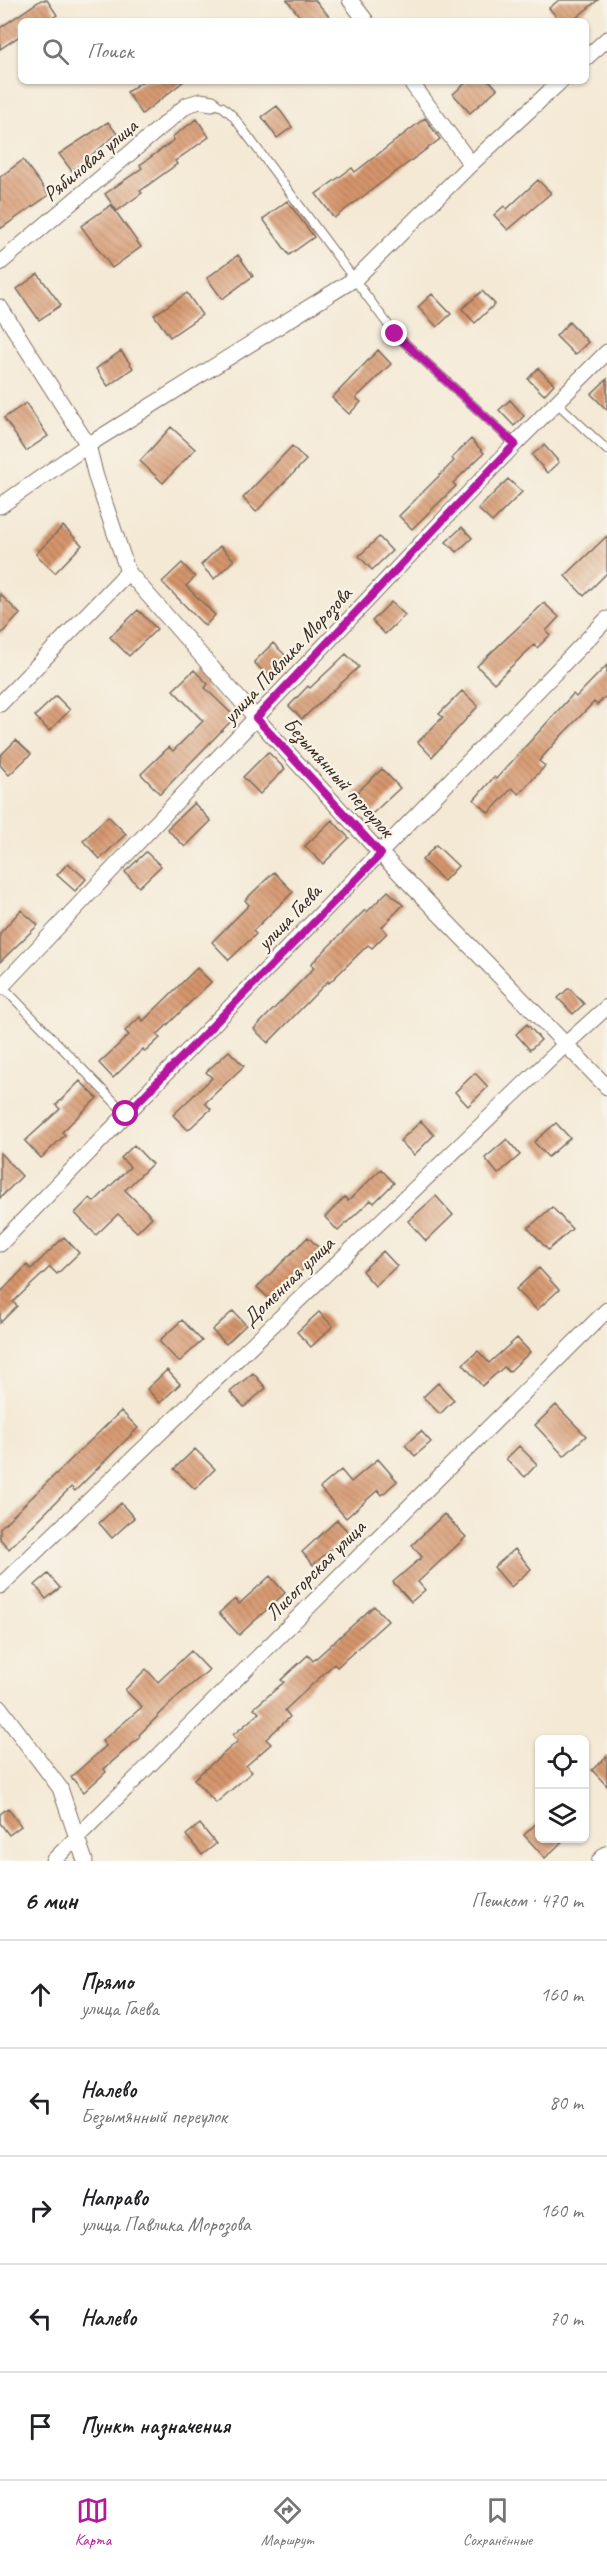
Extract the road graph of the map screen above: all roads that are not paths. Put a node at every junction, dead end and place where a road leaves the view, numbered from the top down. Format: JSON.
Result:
{"nodes":[{"id":1,"x":350,"y":0,"type":"edge"},
{"id":2,"x":364,"y":18,"type":"edge"},
{"id":3,"x":607,"y":39,"type":"edge"},
{"id":4,"x":589,"y":55,"type":"edge"},
{"id":5,"x":412,"y":84,"type":"edge"},
{"id":6,"x":558,"y":84,"type":"edge"},
{"id":7,"x":212,"y":103,"type":"joint"},
{"id":8,"x":471,"y":164,"type":"junction"},
{"id":9,"x":0,"y":263,"type":"edge"},
{"id":10,"x":356,"y":278,"type":"junction"},
{"id":11,"x":1,"y":312,"type":"edge"},
{"id":12,"x":607,"y":352,"type":"edge"},
{"id":13,"x":557,"y":403,"type":"junction"},
{"id":14,"x":515,"y":444,"type":"junction"},
{"id":15,"x":88,"y":445,"type":"junction"},
{"id":16,"x":607,"y":450,"type":"edge"},
{"id":17,"x":0,"y":506,"type":"edge"},
{"id":18,"x":128,"y":572,"type":"junction"},
{"id":19,"x":607,"y":619,"type":"edge"},
{"id":20,"x":0,"y":704,"type":"edge"},
{"id":21,"x":256,"y":718,"type":"junction"},
{"id":22,"x":381,"y":854,"type":"junction"},
{"id":23,"x":0,"y":986,"type":"edge"},
{"id":24,"x":607,"y":1007,"type":"edge"},
{"id":25,"x":566,"y":1044,"type":"junction"},
{"id":26,"x":607,"y":1087,"type":"edge"},
{"id":27,"x":126,"y":1114,"type":"junction"},
{"id":28,"x":0,"y":1244,"type":"edge"},
{"id":29,"x":607,"y":1310,"type":"edge"},
{"id":30,"x":0,"y":1586,"type":"edge"},
{"id":31,"x":0,"y":1708,"type":"edge"},
{"id":32,"x":76,"y":1837,"type":"junction"},
{"id":33,"x":607,"y":1855,"type":"edge"},
{"id":34,"x":53,"y":1861,"type":"edge"},
{"id":35,"x":86,"y":1861,"type":"edge"},
{"id":36,"x":601,"y":1861,"type":"edge"}],
"edges":[{"from":1,"to":2,"type":"street"},
{"from":3,"to":4,"type":"street"},
{"from":5,"to":8,"type":"street"},
{"from":6,"to":8,"type":"street"},
{"from":7,"to":9,"type":"street","name":"Рябиновая улица"},
{"from":7,"to":10,"type":"lane"},
{"from":8,"to":10,"type":"street"},
{"from":10,"to":14,"type":"lane"},
{"from":10,"to":15,"type":"street"},
{"from":11,"to":15,"type":"street","name":"Безымянный переулок"},
{"from":12,"to":13,"type":"street","name":"улица Павлика Морозова"},
{"from":13,"to":14,"type":"street","name":"улица Павлика Морозова"},
{"from":13,"to":16,"type":"lane"},
{"from":14,"to":21,"type":"street","name":"улица Павлика Морозова"},
{"from":15,"to":17,"type":"street"},
{"from":15,"to":18,"type":"street","name":"Безымянный переулок"},
{"from":18,"to":20,"type":"street"},
{"from":18,"to":21,"type":"street","name":"Безымянный переулок"},
{"from":19,"to":22,"type":"street","name":"улица Гаева"},
{"from":21,"to":22,"type":"street","name":"Безымянный переулок"},
{"from":21,"to":23,"type":"street","name":"улица Павлика Морозова"},
{"from":22,"to":25,"type":"street","name":"Безымянный переулок"},
{"from":22,"to":27,"type":"street","name":"улица Гаева"},
{"from":23,"to":27,"type":"lane"},
{"from":24,"to":25,"type":"street","name":"Доменная улица"},
{"from":25,"to":26,"type":"street","name":"Безымянный переулок"},
{"from":25,"to":30,"type":"street","name":"Доменная улица"},
{"from":27,"to":28,"type":"street","name":"улица Гаева"},
{"from":29,"to":32,"type":"street","name":"Лисогорская улица"},
{"from":31,"to":32,"type":"street"},
{"from":32,"to":34,"type":"street","name":"Лисогорская улица"},
{"from":32,"to":35,"type":"street"},
{"from":33,"to":36,"type":"street"}]}
